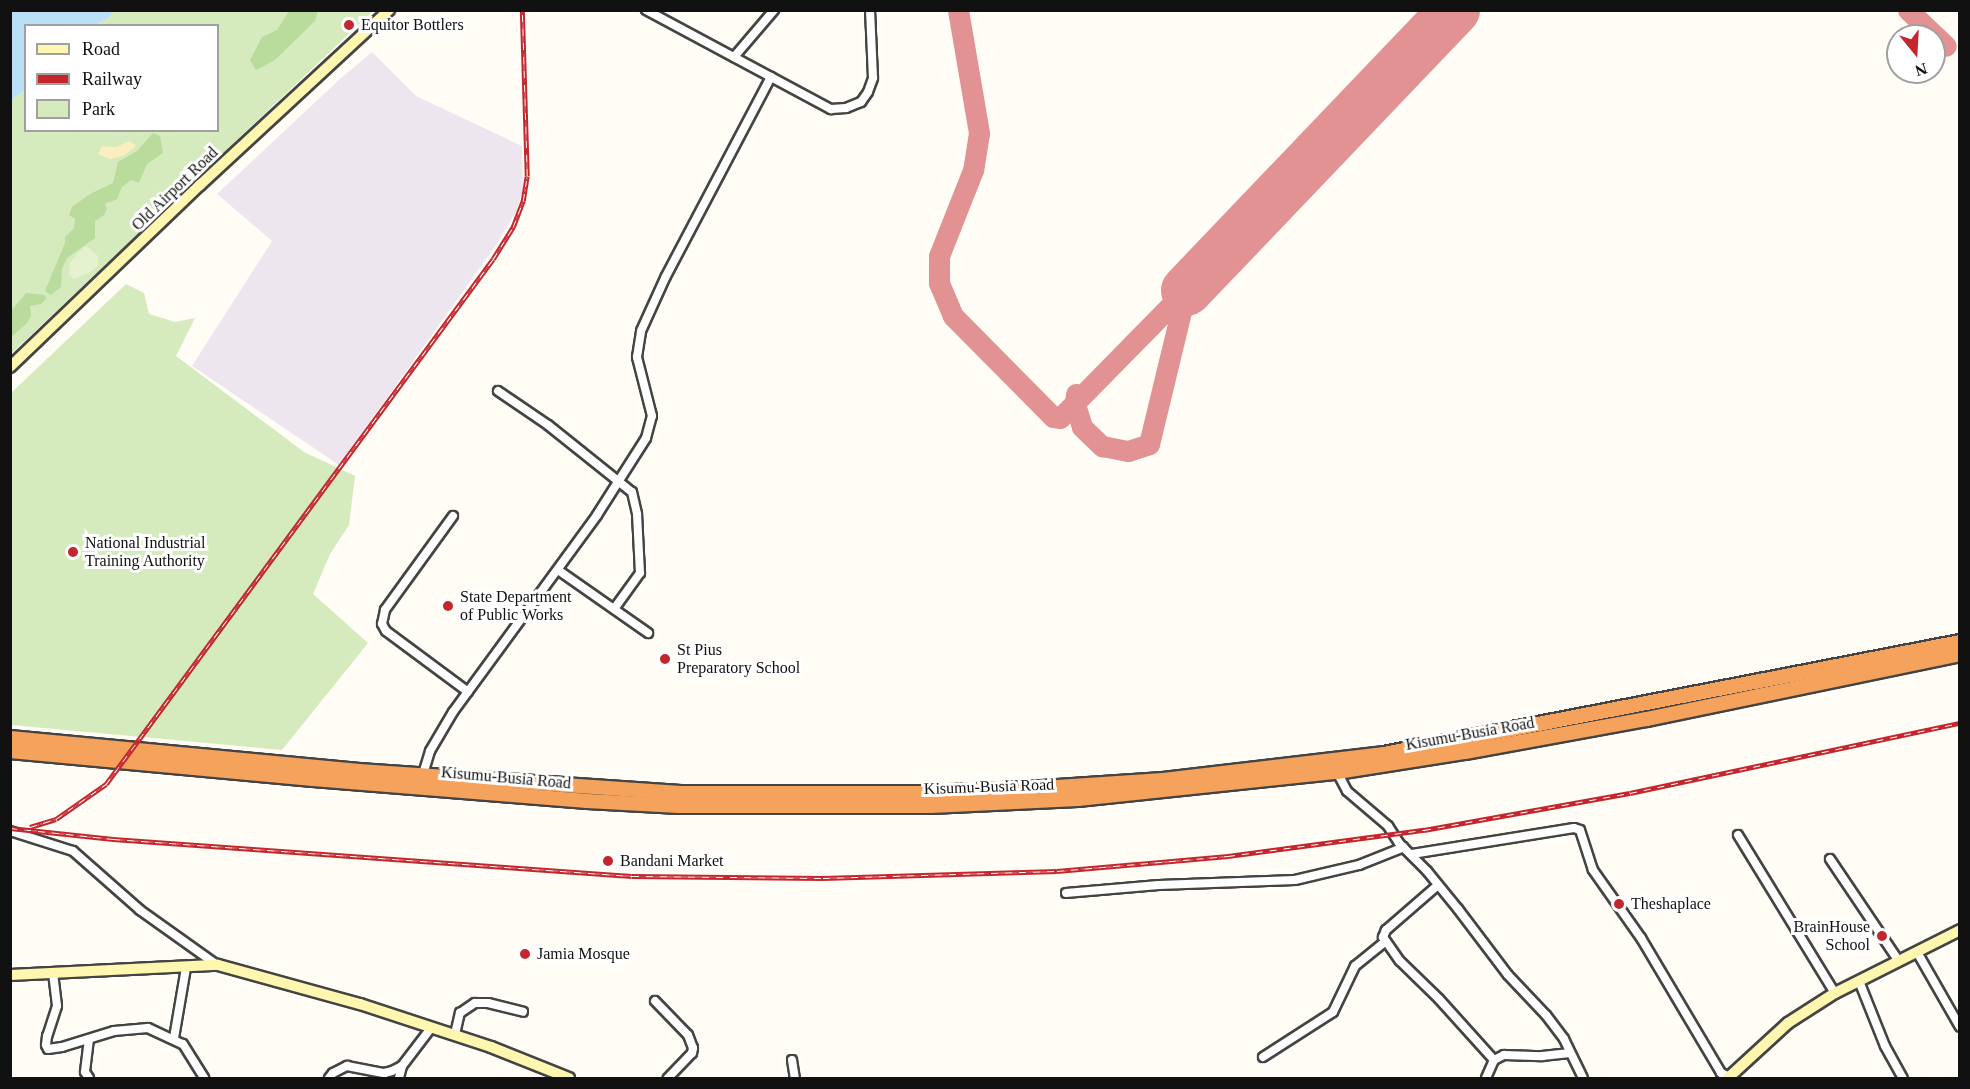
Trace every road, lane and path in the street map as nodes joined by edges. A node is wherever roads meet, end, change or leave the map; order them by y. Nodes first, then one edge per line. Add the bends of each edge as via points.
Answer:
1 (389, 10) edge
2 (646, 10) edge
3 (774, 10) edge
4 (870, 10) edge
5 (734, 57) junction
6 (771, 77) junction
7 (10, 368) edge
8 (498, 391) dead end
9 (619, 481) junction
10 (453, 516) dead end
11 (558, 570) junction
12 (614, 609) junction
13 (648, 633) dead end
14 (1959, 642) edge
15 (1959, 654) edge
16 (468, 692) junction
17 (10, 738) edge
18 (10, 751) edge
19 (1337, 772) junction
20 (423, 774) junction
21 (10, 831) edge
22 (1738, 836) dead end
23 (1404, 848) junction
24 (1412, 854) junction
25 (1830, 859) dead end
26 (1438, 885) junction
27 (1066, 893) dead end
28 (1959, 930) edge
29 (1386, 942) junction
30 (1917, 952) junction
31 (1898, 960) junction
32 (218, 965) junction
33 (186, 968) junction
34 (52, 973) junction
35 (10, 975) edge
36 (1859, 981) junction
37 (1835, 993) junction
38 (655, 1001) dead end
39 (523, 1012) dead end
40 (1959, 1027) edge
41 (431, 1028) junction
42 (455, 1034) junction
43 (174, 1038) junction
44 (89, 1039) junction
45 (1570, 1053) junction
46 (1263, 1057) dead end
47 (792, 1060) dead end
48 (1494, 1060) junction
49 (402, 1066) junction
50 (90, 1078) edge
51 (204, 1078) edge
52 (329, 1078) edge
53 (399, 1078) edge
54 (569, 1078) edge
55 (668, 1078) edge
56 (795, 1078) edge
57 (1486, 1078) edge
58 (1583, 1078) edge
59 (1729, 1078) edge
60 (1903, 1078) edge

1 - 7 main road, Old Airport Road
2 - 5 street
3 - 5 street
4 - 6 street via 873,78 861,102 831,109
5 - 6 street
6 - 9 street via 641,331 637,357 652,416 646,438
8 - 9 street
9 - 11 street
9 - 12 street via 632,492 641,564 638,578
10 - 16 street via 386,610 382,624 386,631
11 - 12 street
11 - 16 street
12 - 13 street
14 - 20 highway, Kisumu-Busia Road via 1384,754 1163,780 936,793 786,795 672,793
15 - 19 highway, Kisumu-Busia Road via 1647,719
16 - 20 street via 440,732
17 - 20 highway, Kisumu-Busia Road
18 - 19 highway, Kisumu-Busia Road via 325,780 679,806 920,806 1078,799
19 - 23 street via 1351,796 1388,826
21 - 32 street via 73,851 140,910
22 - 37 street
23 - 24 street
23 - 27 street via 1359,865 1295,880
24 - 26 street
24 - 59 street via 1580,830 1593,870 1641,938 1721,1073
25 - 31 street
26 - 29 street via 1386,930
26 - 45 street via 1508,975 1546,1015
28 - 30 main road
29 - 46 street via 1355,966 1333,1012
29 - 48 street
30 - 31 main road
30 - 40 street
31 - 36 main road
32 - 33 main road
32 - 41 main road via 317,991
33 - 34 main road
33 - 43 street
34 - 35 main road
34 - 44 street via 57,1006 47,1047 51,1050
36 - 37 main road
36 - 60 street via 1885,1046
37 - 59 main road via 1788,1023
38 - 55 street via 688,1035 693,1048
39 - 42 street via 475,1003 460,1013
41 - 42 main road
41 - 49 street
42 - 54 main road
43 - 44 street via 148,1028 135,1028
43 - 51 street via 183,1044
44 - 50 street via 85,1072
45 - 48 street via 1515,1054
45 - 58 street
47 - 56 street
48 - 57 street
49 - 52 street via 384,1073 347,1066
49 - 53 street

